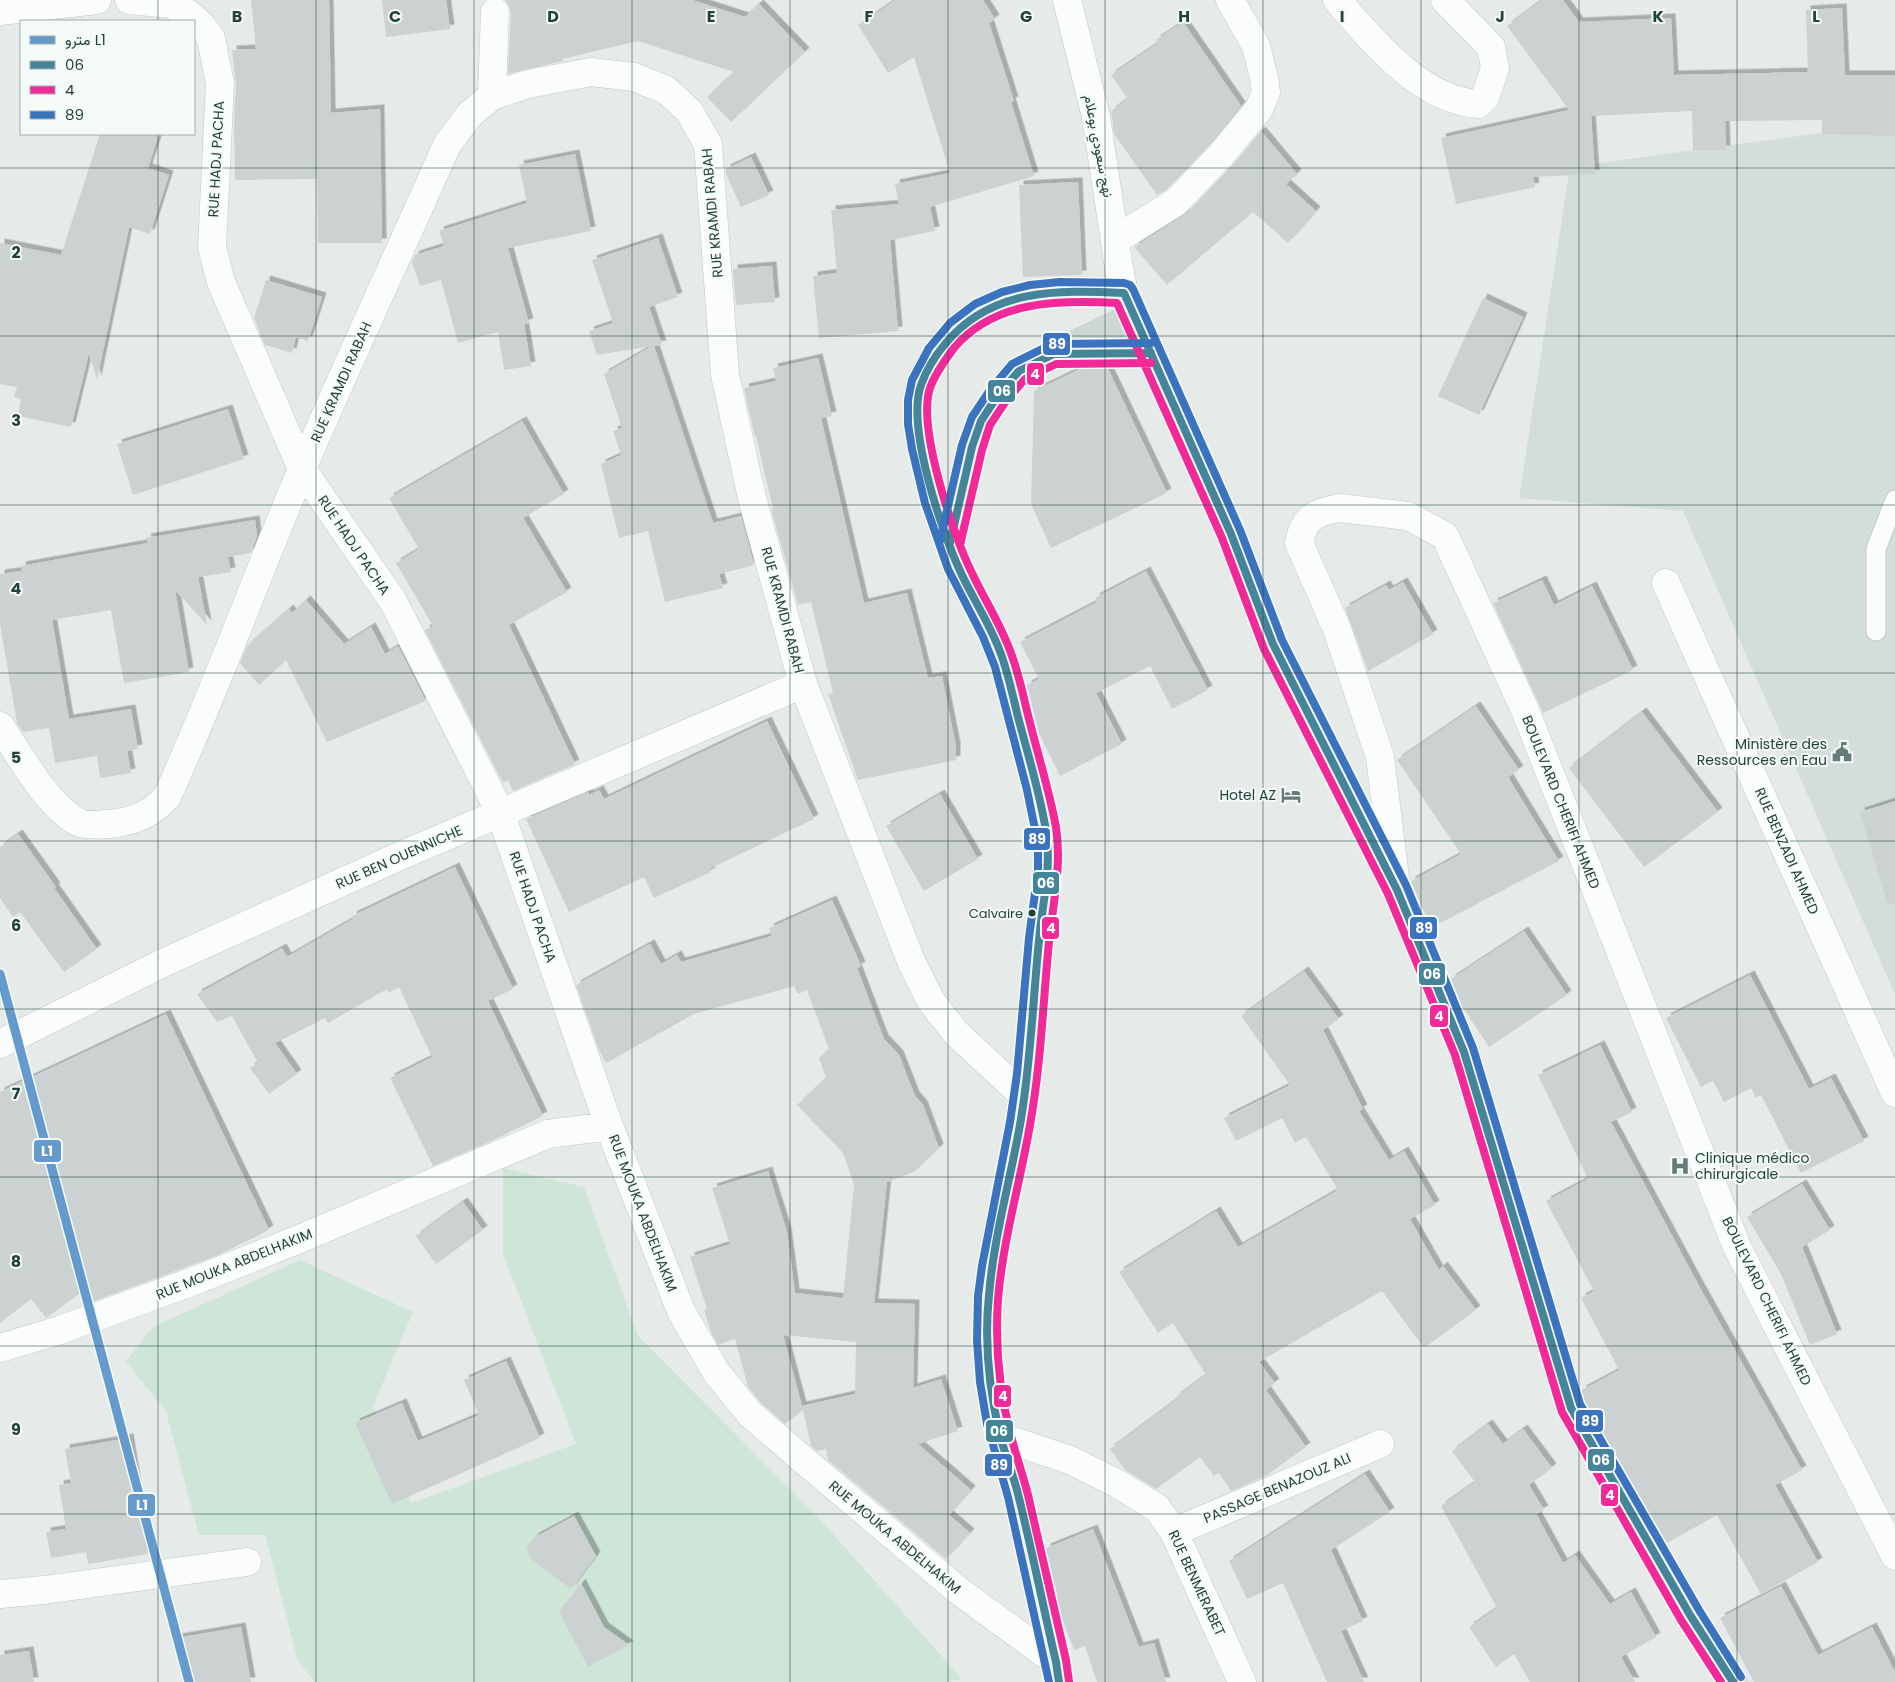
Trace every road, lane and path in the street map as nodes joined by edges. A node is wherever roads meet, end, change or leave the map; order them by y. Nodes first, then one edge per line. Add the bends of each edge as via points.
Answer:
1 (97, 0) edge
2 (130, 0) edge
3 (1067, 0) edge
4 (1230, 0) edge
5 (1337, 0) edge
6 (1445, 0) edge
7 (0, 11) edge
8 (495, 12) dead end
9 (492, 96) junction
10 (1115, 240) junction
11 (1129, 305) junction
12 (1151, 353) junction
13 (1054, 354) junction
14 (302, 469) junction
15 (1895, 500) edge
16 (950, 543) junction
17 (1666, 583) dead end
18 (1876, 631) dead end
19 (803, 684) junction
20 (0, 726) edge
21 (500, 812) junction
22 (1397, 890) junction
23 (0, 1044) edge
24 (1895, 1092) edge
25 (1024, 1096) junction
26 (609, 1126) junction
27 (0, 1348) edge
28 (1000, 1436) junction
29 (1380, 1444) dead end
30 (1174, 1532) junction
31 (1895, 1556) edge
32 (247, 1562) dead end
33 (0, 1594) edge
34 (1058, 1672) edge
35 (1242, 1682) edge
36 (1733, 1682) edge

1 - 7 street
2 - 14 street, RUE HADJ PACHA via 171,4 189,14 211,38 220,84 212,246 222,282
3 - 10 street, نهج سعودي بوعلام via 1096,117
4 - 10 street via 1256,46 1266,92 1259,109 1176,202
5 - 6 street via 1366,34 1412,78 1452,98 1478,104 1485,98 1495,68 1491,47
8 - 9 street
9 - 14 street, RUE KRAMDI RABAH via 469,116 447,145
9 - 19 street, RUE KRAMDI RABAH via 528,84 591,72 634,77 666,90 689,111 708,144 725,375 752,498
10 - 11 street, نهج سعودي بوعلام via 1118,268
11 - 12 main road
11 - 13 main road
11 - 16 main road via 1071,290 1043,292 1001,302 968,320 944,342 920,386 916,404 926,468
12 - 13 main road
12 - 22 main road via 1231,534 1273,644
13 - 16 main road via 1019,371 998,395 982,422 972,447
14 - 20 street, RUE KRAMDI RABAH via 202,719 168,796 159,806 135,820 82,824 65,814 49,798
14 - 21 street, RUE HADJ PACHA via 393,602
15 - 18 lane via 1876,549
16 - 25 main road via 957,566 1002,654 1047,836 1047,872
17 - 24 street, RUE BENZADI AHMED
19 - 21 street, RUE BEN OUENNICHE
19 - 25 street, RUE KRAMDI RABAH via 911,961 931,1001 956,1033
21 - 23 street, RUE BEN OUENNICHE via 165,962
21 - 26 street, RUE HADJ PACHA
22 - 31 street, BOULEVARD CHERIFI AHMED via 1380,757 1337,629 1299,543 1307,520 1340,508 1408,516 1445,536 1525,710 1737,1247
22 - 36 main road via 1464,1052 1571,1408 1690,1615
25 - 28 main road via 993,1267 988,1319 991,1383
26 - 27 street, RUE MOUKA ABDELHAKIM via 548,1134 199,1279 60,1330
26 - 34 street, RUE MOUKA ABDELHAKIM via 681,1311 716,1372 750,1414
28 - 30 street, RUE BENMERABET via 1070,1460 1118,1484 1157,1508
28 - 34 main road via 1017,1490
29 - 30 street, PASSAGE BENAZOUZ ALI
30 - 35 street, RUE BENMERABET
32 - 33 street

